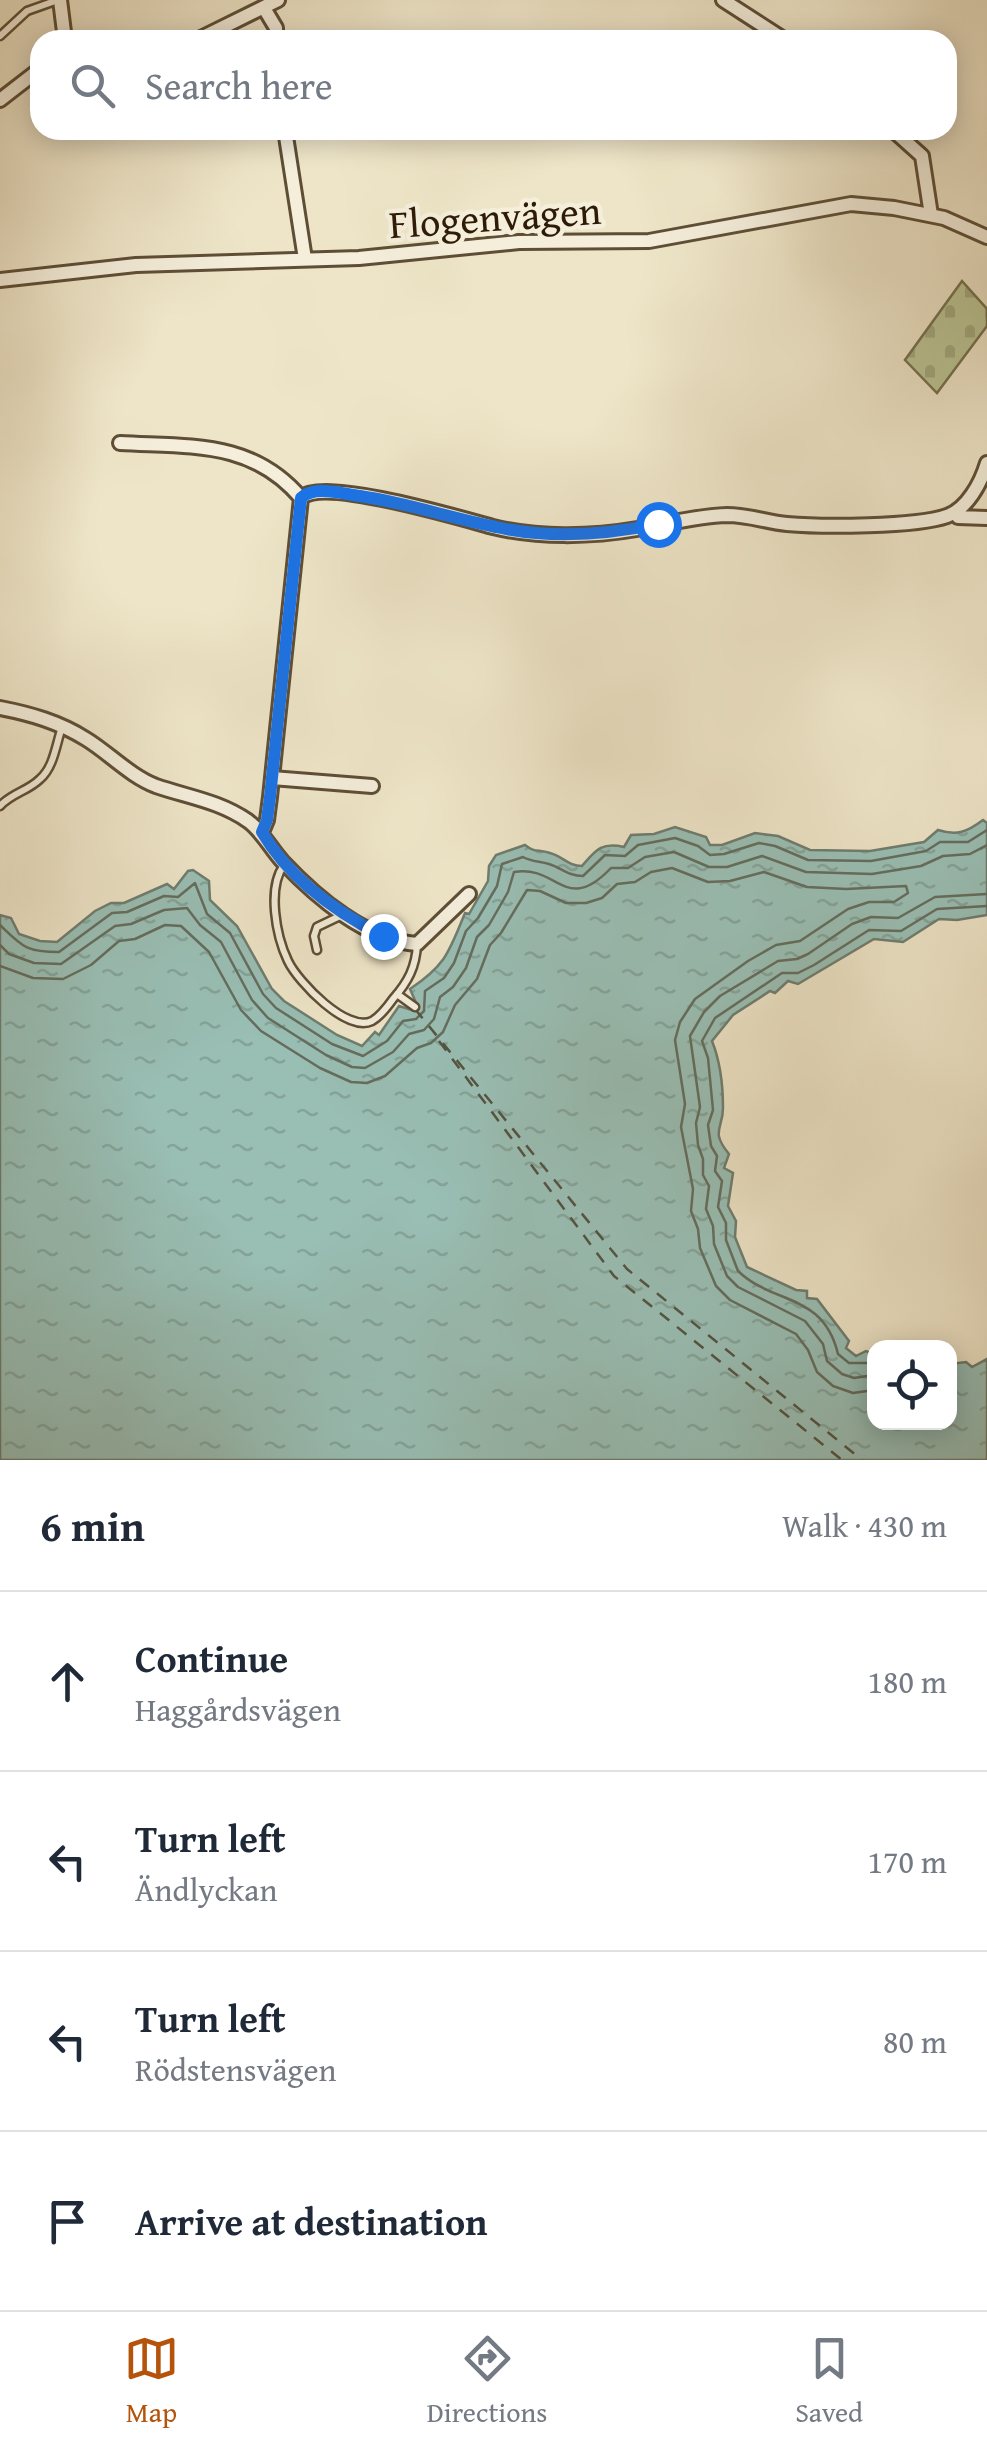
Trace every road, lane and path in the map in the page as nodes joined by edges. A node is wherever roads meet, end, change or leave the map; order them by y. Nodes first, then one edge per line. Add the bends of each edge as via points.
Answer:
1 (60, 0) edge
2 (278, 0) edge
3 (723, 0) edge
4 (264, 8) junction
5 (64, 30) edge
6 (218, 30) edge
7 (275, 30) edge
8 (770, 30) edge
9 (0, 36) edge
10 (30, 77) edge
11 (0, 100) edge
12 (287, 140) edge
13 (905, 140) edge
14 (931, 215) junction
15 (987, 237) edge
16 (305, 259) junction
17 (0, 280) edge
18 (120, 443) dead end
19 (987, 464) edge
20 (301, 498) junction
21 (958, 517) dead end
22 (987, 518) edge
23 (0, 708) edge
24 (62, 726) junction
25 (272, 778) junction
26 (372, 786) dead end
27 (0, 806) edge
28 (262, 832) junction
29 (284, 864) junction
30 (469, 894) dead end
31 (346, 914) junction
32 (417, 944) junction
33 (318, 950) dead end
34 (398, 994) junction
35 (414, 1008) dead end

1 - 5 street
1 - 9 lane via 27,11
2 - 4 street
3 - 8 street
4 - 6 street
4 - 7 street
10 - 11 street
12 - 16 street
13 - 14 street via 922,156
14 - 15 street, Flogenvägen
14 - 16 street, Flogenvägen via 851,204 649,241 508,243
16 - 17 street, Flogenvägen via 136,265
18 - 20 street via 242,455 264,464
19 - 20 street via 955,512 870,524 726,516 546,534 361,496 314,491
20 - 25 street
21 - 22 street
23 - 24 street
24 - 27 lane via 42,778
24 - 28 street via 154,785 218,804
25 - 26 street
25 - 28 street
28 - 29 street
29 - 31 street
29 - 34 lane via 277,874 278,927 297,975 342,1016 363,1022 374,1020
30 - 32 street
31 - 32 street via 393,940
31 - 33 lane via 317,926
32 - 34 lane via 413,971
34 - 35 lane

